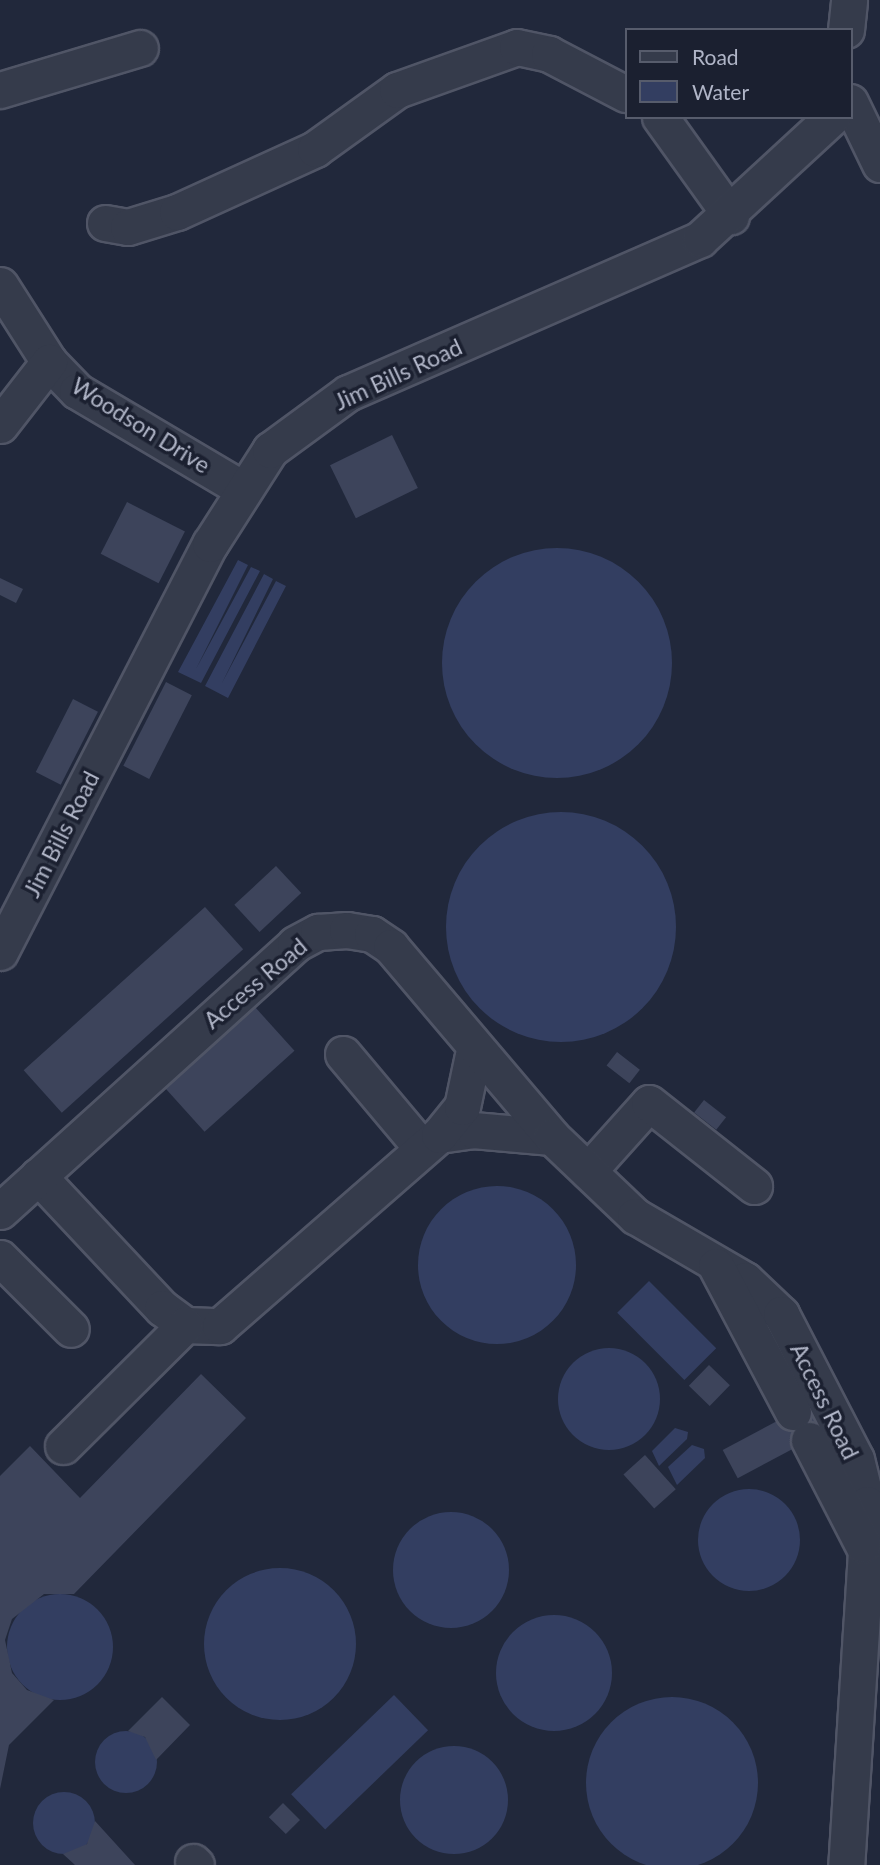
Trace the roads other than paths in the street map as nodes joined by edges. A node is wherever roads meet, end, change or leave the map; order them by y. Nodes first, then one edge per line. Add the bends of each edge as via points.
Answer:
1 (849, 0) edge
2 (846, 28) edge
3 (140, 48) dead end
4 (0, 90) edge
5 (624, 93) edge
6 (852, 106) edge
7 (661, 119) edge
8 (830, 119) edge
9 (880, 164) edge
10 (731, 216) junction
11 (105, 223) dead end
12 (0, 285) edge
13 (49, 362) junction
14 (0, 425) edge
15 (243, 489) junction
16 (0, 952) edge
17 (474, 1050) junction
18 (343, 1054) dead end
19 (552, 1137) junction
20 (430, 1141) junction
21 (588, 1171) junction
22 (38, 1176) junction
23 (754, 1186) dead end
24 (0, 1211) edge
25 (0, 1258) edge
26 (715, 1263) junction
27 (185, 1325) junction
28 (71, 1329) dead end
29 (62, 1446) dead end
30 (866, 1551) junction
31 (846, 1865) edge

1 - 2 street
3 - 4 street
5 - 11 street via 549,54 517,47 397,90 315,149 177,212 128,227
6 - 9 street
7 - 10 street
8 - 10 street, Jim Bills Road
10 - 15 street, Jim Bills Road via 700,239 348,393 270,450
12 - 13 street, Woodson Drive
13 - 14 street
13 - 15 street, Woodson Drive via 77,391
15 - 16 street, Jim Bills Road
17 - 19 street, Access Road
17 - 20 street via 462,1107
17 - 22 street, Access Road via 391,947 372,934 318,932 295,944
18 - 20 street
19 - 20 street via 473,1130
19 - 21 street, Access Road
20 - 27 street via 249,1305 220,1326
21 - 23 street via 649,1103
21 - 26 street, Access Road via 635,1216
22 - 24 street, Access Road
22 - 27 street
25 - 28 street
26 - 30 street
26 - 30 street, Access Road via 781,1314 856,1459 867,1504
27 - 29 street
30 - 31 street, Access Road

